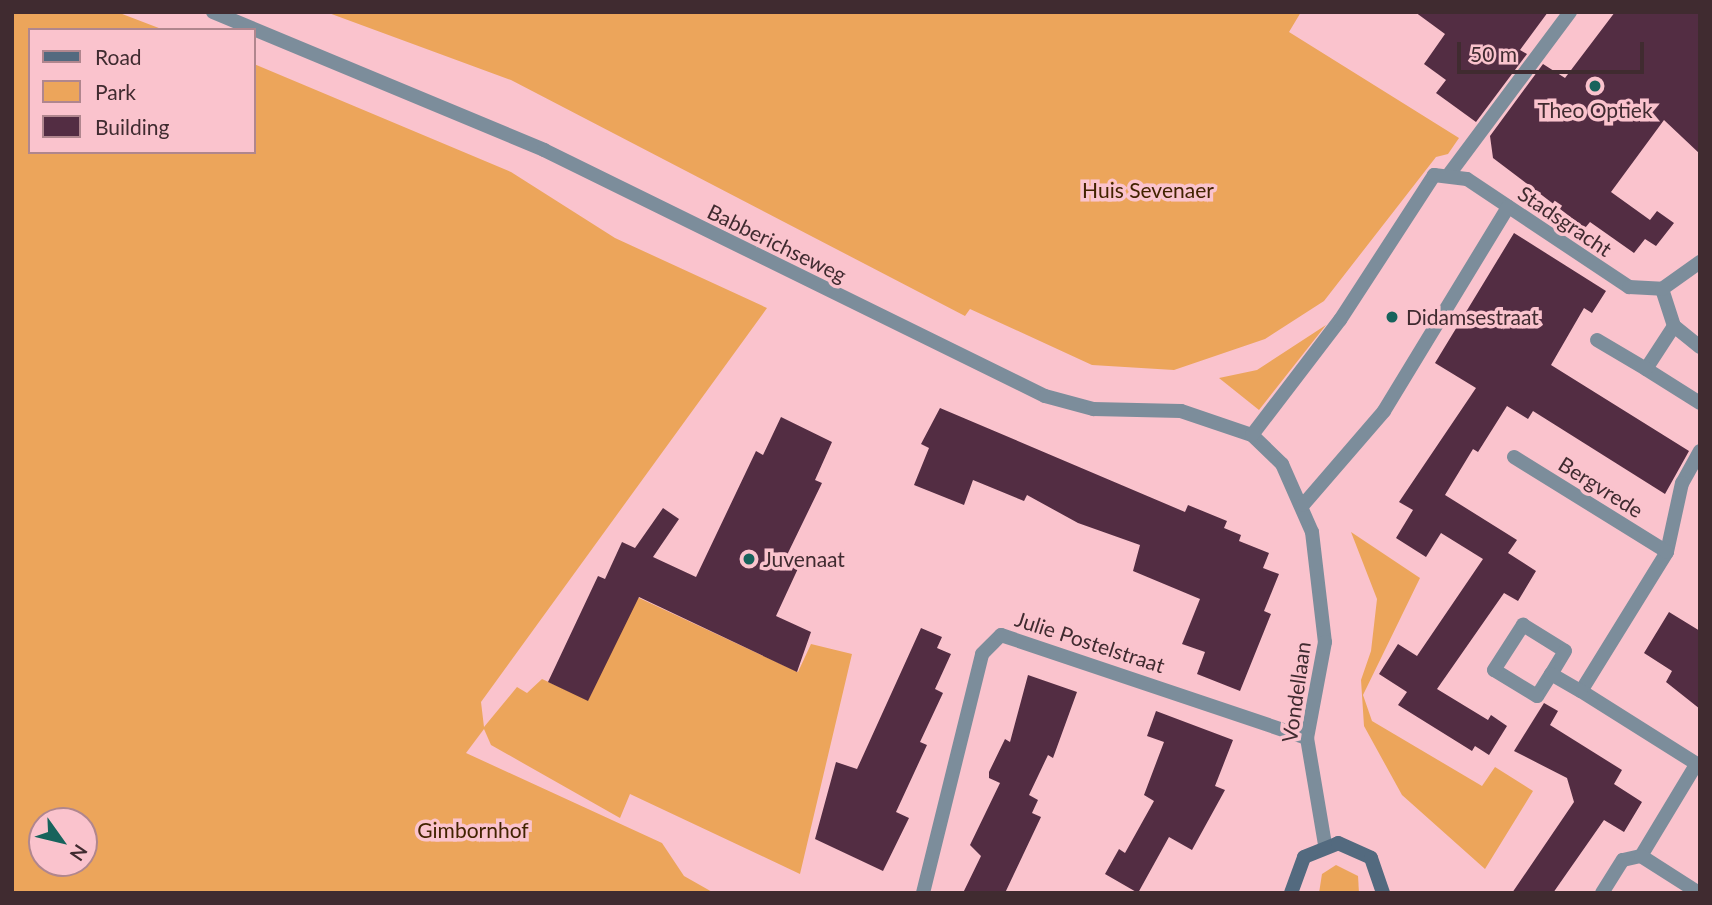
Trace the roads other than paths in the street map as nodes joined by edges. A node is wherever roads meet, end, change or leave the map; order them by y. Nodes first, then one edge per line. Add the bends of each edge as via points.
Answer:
1 (212, 12) edge
2 (1570, 12) edge
3 (250, 28) edge
4 (256, 30) edge
5 (1450, 173) junction
6 (1508, 207) junction
7 (1700, 262) edge
8 (1662, 289) junction
9 (1674, 326) junction
10 (1597, 340) dead end
11 (1700, 347) edge
12 (1646, 369) junction
13 (1700, 403) edge
14 (1252, 435) junction
15 (1700, 451) edge
16 (1514, 457) dead end
17 (1303, 505) junction
18 (1667, 552) junction
19 (1551, 674) junction
20 (1581, 691) junction
21 (1307, 738) junction
22 (1698, 766) edge
23 (1325, 844) junction
24 (1641, 856) junction
25 (923, 893) edge
26 (1291, 893) edge
27 (1383, 893) edge
28 (1602, 893) edge
29 (1699, 893) edge

1 - 3 street, Babberichseweg
2 - 5 street
4 - 14 street, Babberichseweg via 544,150 1045,396 1093,409 1181,411
5 - 6 street, Stadsgracht
5 - 14 street via 1434,175 1417,196 1340,320
6 - 8 street, Stadsgracht via 1629,287
6 - 17 street via 1384,411
7 - 8 street
8 - 9 street
9 - 11 street
9 - 12 street
10 - 12 street
12 - 13 street
14 - 17 street, Babberichseweg via 1276,457
15 - 18 street, Bergvrede via 1682,483
16 - 18 street, Bergvrede
17 - 21 street, Vondellaan via 1312,532 1325,623 1324,664
18 - 20 street, Bergvrede
19 - 19 street via 1537,696 1494,670 1523,625 1566,651
19 - 20 street
20 - 22 street
21 - 23 street, Vondellaan
21 - 25 street, Julie Postelstraat via 1000,635 982,654
22 - 24 street
23 - 26 street via 1296,867
23 - 27 street via 1350,845 1371,858
24 - 28 street via 1623,860
24 - 29 street

